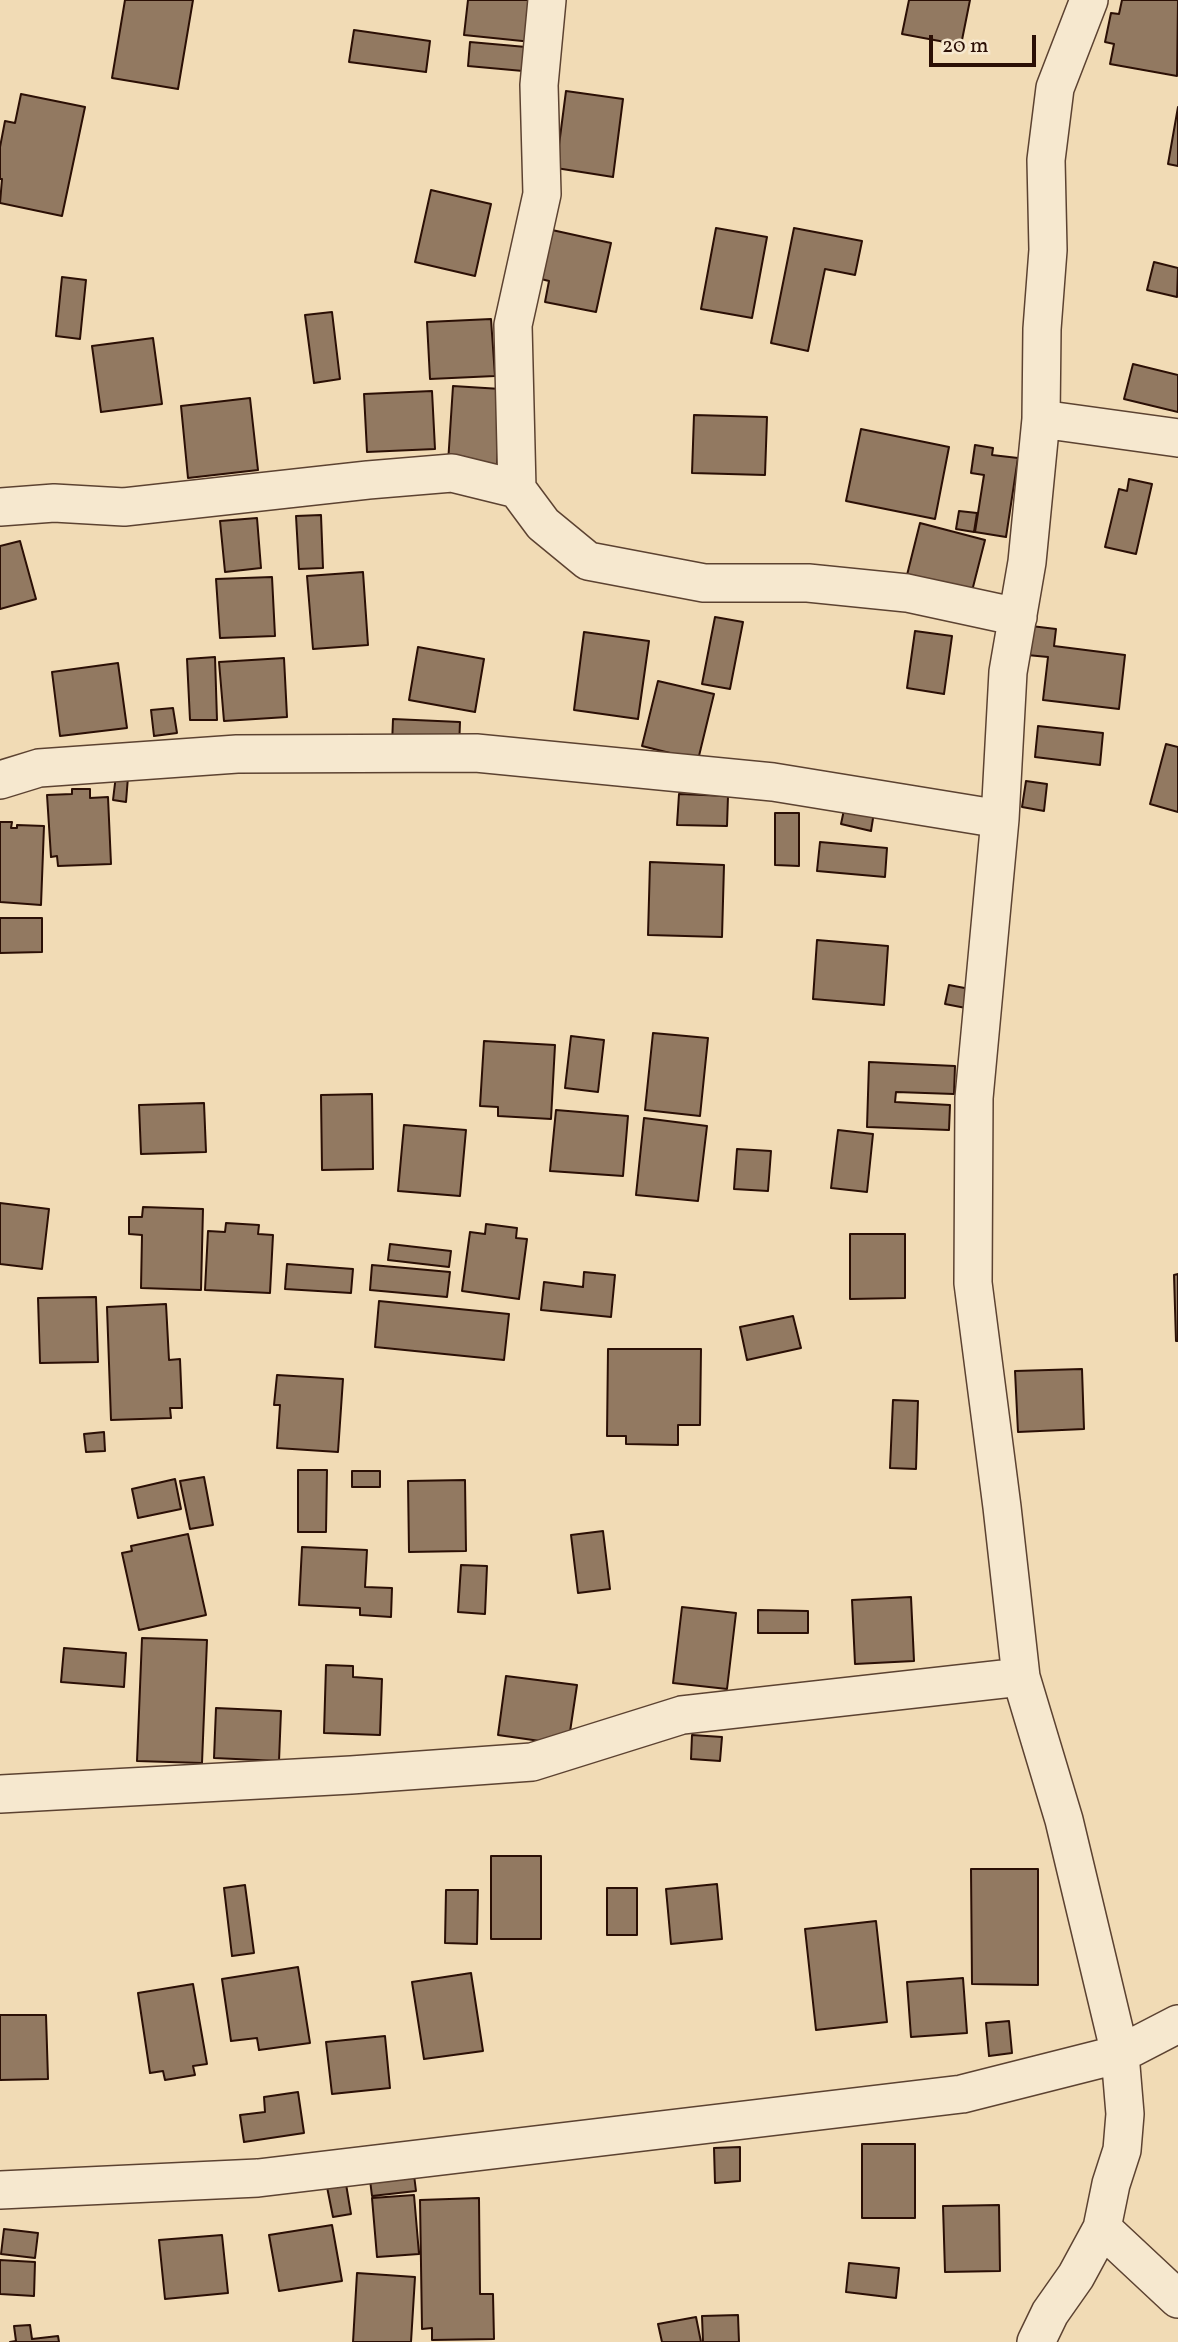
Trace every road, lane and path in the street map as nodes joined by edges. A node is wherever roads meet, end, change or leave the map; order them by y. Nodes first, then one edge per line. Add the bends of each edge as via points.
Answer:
1 (547, 0) edge
2 (1090, 0) edge
3 (1041, 419) junction
4 (1178, 438) edge
5 (517, 489) junction
6 (0, 508) edge
7 (1018, 617) junction
8 (0, 780) edge
9 (1000, 819) junction
10 (1021, 1677) junction
11 (0, 1794) edge
12 (1178, 2024) edge
13 (1120, 2054) junction
14 (0, 2190) edge
15 (1102, 2228) junction
16 (1178, 2299) edge
17 (1036, 2342) edge

1 - 5 street via 539,85 542,194 513,325
2 - 3 street via 1055,88 1046,160 1048,250
3 - 4 street
3 - 7 street
5 - 6 street via 452,473 124,507 54,503
5 - 7 street via 543,523 588,561 704,583 808,583 907,593
7 - 9 street via 1008,672
8 - 9 street via 39,768 237,754 476,753 773,782
9 - 10 street via 974,1098 973,1283
10 - 11 street via 682,1715 532,1762
10 - 13 street via 1063,1820
12 - 13 street
13 - 14 street via 962,2094 716,2125 258,2178
13 - 15 street via 1125,2113 1122,2150
15 - 16 street
15 - 17 street

